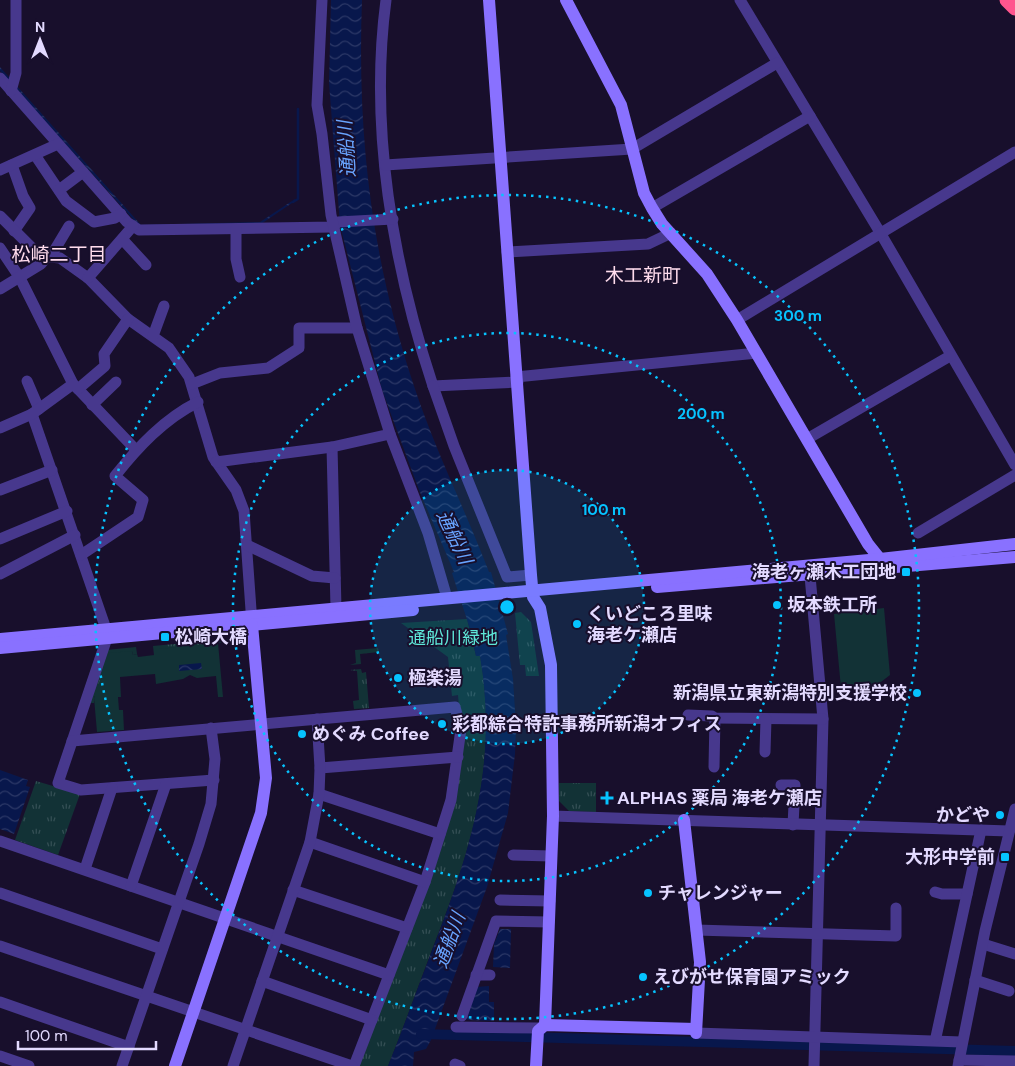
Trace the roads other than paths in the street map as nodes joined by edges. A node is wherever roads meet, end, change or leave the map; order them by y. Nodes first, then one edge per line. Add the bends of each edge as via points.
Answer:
1 (16, 0) edge
2 (322, 0) edge
3 (386, 0) edge
4 (489, 0) edge
5 (566, 0) edge
6 (740, 0) edge
7 (1007, 0) edge
8 (1015, 8) edge
9 (778, 64) junction
10 (0, 78) edge
11 (12, 91) junction
12 (810, 116) junction
13 (58, 144) junction
14 (632, 149) junction
15 (1015, 152) edge
16 (35, 155) junction
17 (501, 157) junction
18 (12, 165) junction
19 (385, 165) junction
20 (0, 170) edge
21 (83, 172) junction
22 (60, 190) junction
23 (652, 208) junction
24 (121, 214) junction
25 (0, 216) edge
26 (387, 220) junction
27 (335, 225) junction
28 (69, 226) dead end
29 (133, 226) junction
30 (236, 229) junction
31 (14, 230) junction
32 (671, 233) junction
33 (881, 234) junction
34 (123, 240) junction
35 (0, 248) edge
36 (507, 252) junction
37 (49, 256) junction
38 (146, 265) dead end
39 (240, 277) dead end
40 (20, 278) junction
41 (88, 278) junction
42 (0, 288) edge
43 (164, 306) dead end
44 (128, 318) junction
45 (737, 320) junction
46 (357, 328) junction
47 (153, 336) junction
48 (757, 353) junction
49 (950, 356) junction
50 (517, 379) junction
51 (27, 381) dead end
52 (116, 382) dead end
53 (192, 384) junction
54 (434, 386) junction
55 (75, 387) junction
56 (198, 402) junction
57 (92, 405) junction
58 (35, 412) junction
59 (0, 428) edge
60 (390, 434) junction
61 (807, 440) junction
62 (332, 447) junction
63 (136, 450) junction
64 (216, 462) junction
65 (1015, 465) edge
66 (52, 470) junction
67 (1015, 475) edge
68 (0, 490) edge
69 (67, 511) junction
70 (918, 533) dead end
71 (75, 535) junction
72 (0, 539) edge
73 (1015, 544) edge
74 (246, 545) junction
75 (81, 555) junction
76 (1015, 556) edge
77 (880, 558) junction
78 (0, 574) edge
79 (531, 575) junction
80 (810, 576) junction
81 (335, 578) junction
82 (526, 594) junction
83 (450, 600) junction
84 (336, 608) junction
85 (251, 621) junction
86 (106, 634) junction
87 (0, 639) edge
88 (0, 648) edge
89 (688, 715) dead end
90 (715, 718) junction
91 (317, 719) junction
92 (766, 719) junction
93 (823, 719) junction
94 (262, 724) junction
95 (211, 728) junction
96 (72, 741) junction
97 (765, 752) dead end
98 (458, 757) junction
99 (714, 767) dead end
100 (320, 768) junction
101 (214, 780) junction
102 (166, 784) junction
103 (781, 785) dead end
104 (112, 788) junction
105 (319, 794) junction
106 (1015, 809) edge
107 (553, 816) junction
108 (684, 820) junction
109 (794, 825) junction
110 (820, 826) junction
111 (981, 830) junction
112 (1009, 831) junction
113 (440, 834) junction
114 (0, 841) edge
115 (310, 842) junction
116 (514, 856) dead end
117 (551, 856) junction
118 (85, 870) junction
119 (425, 882) junction
120 (132, 886) junction
121 (294, 890) junction
122 (935, 892) dead end
123 (0, 893) edge
124 (967, 894) junction
125 (500, 900) dead end
126 (550, 901) junction
127 (178, 902) junction
128 (896, 908) dead end
129 (226, 918) junction
130 (549, 922) junction
131 (407, 928) junction
132 (696, 930) junction
133 (818, 933) junction
134 (277, 936) junction
135 (983, 944) junction
136 (0, 946) edge
137 (162, 948) junction
138 (1015, 954) edge
139 (389, 974) junction
140 (476, 975) junction
141 (490, 975) dead end
142 (975, 980) junction
143 (262, 981) junction
144 (1009, 991) dead end
145 (146, 997) junction
146 (0, 1002) edge
147 (193, 1013) junction
148 (462, 1016) dead end
149 (372, 1020) junction
150 (456, 1027) dead end
151 (541, 1028) junction
152 (246, 1030) junction
153 (696, 1031) junction
154 (936, 1036) dead end
155 (815, 1038) junction
156 (129, 1047) junction
157 (960, 1054) edge
158 (0, 1056) edge
159 (1015, 1061) edge
160 (30, 1066) edge
161 (122, 1066) edge
162 (175, 1066) edge
163 (233, 1066) edge
164 (353, 1066) edge
165 (536, 1066) edge
166 (814, 1066) edge

1 - 11 street
2 - 27 street via 317,105
3 - 19 street via 381,67
4 - 17 street
5 - 14 street via 621,105
6 - 9 street
7 - 8 highway
9 - 12 street
9 - 14 street
10 - 11 street
11 - 13 street
12 - 23 street
12 - 33 street
13 - 16 street
13 - 21 street
14 - 17 street
14 - 23 street via 644,193
15 - 33 street
16 - 18 street
16 - 22 street
17 - 19 street
17 - 36 street
18 - 20 street
18 - 31 street via 30,208
19 - 26 street
21 - 22 street
21 - 24 street
22 - 24 street via 66,201 94,222
23 - 32 street
24 - 29 street
25 - 31 street
26 - 27 street
26 - 54 street
27 - 30 street
27 - 46 street
28 - 37 street
29 - 30 street via 139,230
29 - 34 street
30 - 39 street
31 - 37 street via 40,256
32 - 36 street via 648,244
32 - 45 street via 707,274
33 - 45 street
33 - 49 street
34 - 38 street
34 - 41 street
35 - 40 street
36 - 50 street
37 - 40 street
37 - 41 street via 73,265
40 - 42 street
40 - 55 street
41 - 44 street
43 - 47 street
44 - 47 street
44 - 55 street via 104,354 105,366
45 - 48 street
46 - 53 street via 299,328 299,348 268,368 220,373
46 - 60 street
47 - 53 street via 170,348
48 - 50 street
48 - 61 street
49 - 61 street
49 - 65 street
50 - 54 street
50 - 79 street
51 - 58 street
52 - 57 street
53 - 56 street
54 - 79 street via 454,446 507,577
55 - 57 street
55 - 58 street
56 - 63 street via 168,421
56 - 64 street
57 - 63 street
58 - 59 street
58 - 66 street
60 - 62 street
60 - 83 street
61 - 77 street via 868,544
62 - 64 street
62 - 81 street
63 - 75 street via 115,476 143,500 138,517
64 - 74 street via 240,499
66 - 68 street
66 - 69 street
67 - 70 street
69 - 71 street
69 - 72 street
71 - 75 street
71 - 78 street
73 - 77 street
74 - 81 street via 312,576
74 - 85 street
75 - 86 street
76 - 80 street
77 - 82 street
79 - 82 street
80 - 82 street
80 - 93 street
81 - 84 street
82 - 83 street
82 - 107 street via 540,608 551,665
83 - 84 street
83 - 85 street
84 - 85 street
85 - 86 street
85 - 94 street
86 - 87 street
86 - 88 street
86 - 96 street
89 - 90 street
90 - 92 street
90 - 99 street
91 - 94 street
91 - 98 street via 455,707 461,729
91 - 100 street
92 - 93 street
92 - 97 street
93 - 110 street
94 - 95 street
94 - 129 street via 266,778 261,813
95 - 96 street
95 - 101 street
96 - 104 street via 58,783 81,790
98 - 100 street
98 - 113 street via 451,800
100 - 105 street
101 - 102 street
101 - 127 street via 211,804
102 - 104 street
102 - 120 street
103 - 109 street via 795,785
104 - 118 street
105 - 113 street
105 - 115 street
106 - 112 street
107 - 108 street
107 - 117 street
108 - 109 street
108 - 132 street
109 - 110 street
110 - 111 street
110 - 133 street
111 - 112 street
111 - 124 street
112 - 135 street
113 - 119 street
114 - 118 street
115 - 119 street
115 - 121 street
116 - 117 street
117 - 126 street
118 - 120 street
119 - 131 street
120 - 127 street
121 - 131 street
121 - 134 street
122 - 124 street
123 - 137 street
124 - 154 street
125 - 126 street
126 - 130 street
127 - 129 street
127 - 137 street
128 - 133 street via 896,936
129 - 134 street
129 - 147 street
130 - 140 street via 496,921
130 - 151 street
131 - 139 street
132 - 133 street
132 - 153 street via 700,962
133 - 155 street
134 - 139 street
134 - 143 street
135 - 138 street
135 - 142 street
136 - 145 street
137 - 145 street
139 - 149 street
140 - 141 street
140 - 148 street
142 - 144 street
142 - 157 street
143 - 149 street
143 - 152 street
145 - 147 street
145 - 156 street
146 - 156 street
147 - 152 street
147 - 162 street
149 - 164 street
150 - 151 street
151 - 153 street
151 - 165 street
152 - 163 street
152 - 164 street
153 - 155 street
155 - 157 street
155 - 166 street
156 - 161 street
157 - 159 street
158 - 160 street

